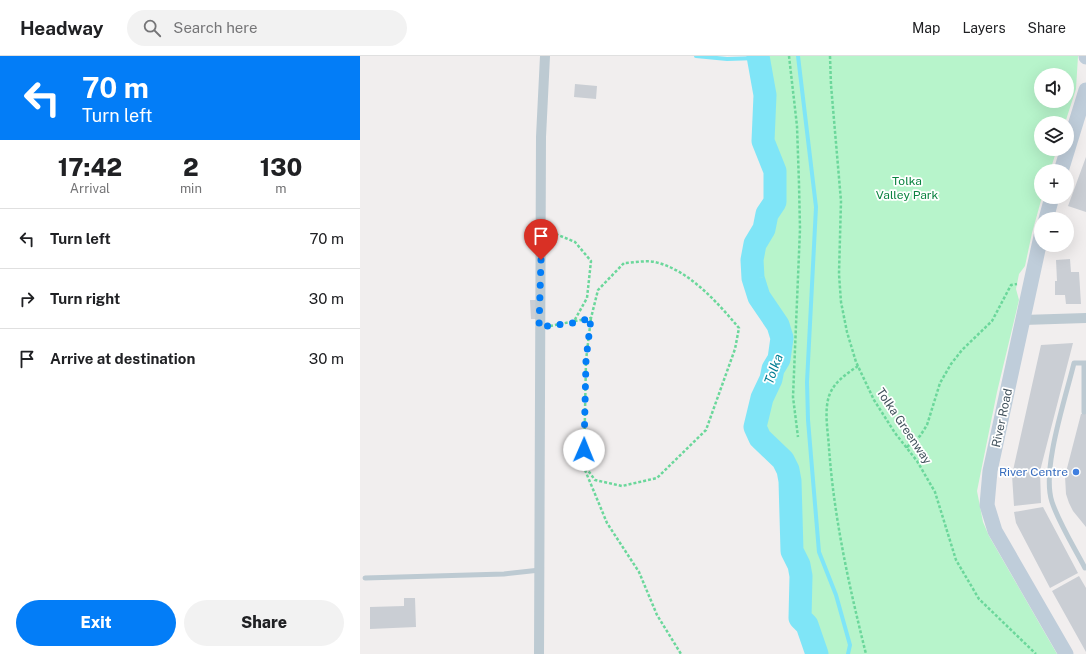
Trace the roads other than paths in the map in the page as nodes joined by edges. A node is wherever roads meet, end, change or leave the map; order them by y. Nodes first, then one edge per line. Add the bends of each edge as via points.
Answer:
1 (545, 56) edge
2 (1086, 90) edge
3 (1063, 164) edge
4 (1038, 252) edge
5 (1086, 318) edge
6 (1023, 320) junction
7 (1085, 363) edge
8 (1084, 412) dead end
9 (1084, 568) dead end
10 (540, 570) junction
11 (365, 578) dead end
12 (539, 654) edge
13 (1066, 654) edge

1 - 10 street via 541,137 539,327
2 - 3 main road
4 - 6 main road, River Road
5 - 6 street
6 - 13 main road, River Road via 990,471 987,505 996,531
7 - 8 lane
7 - 9 lane via 1074,363 1048,480 1052,503
10 - 11 lane via 504,574
10 - 12 street

